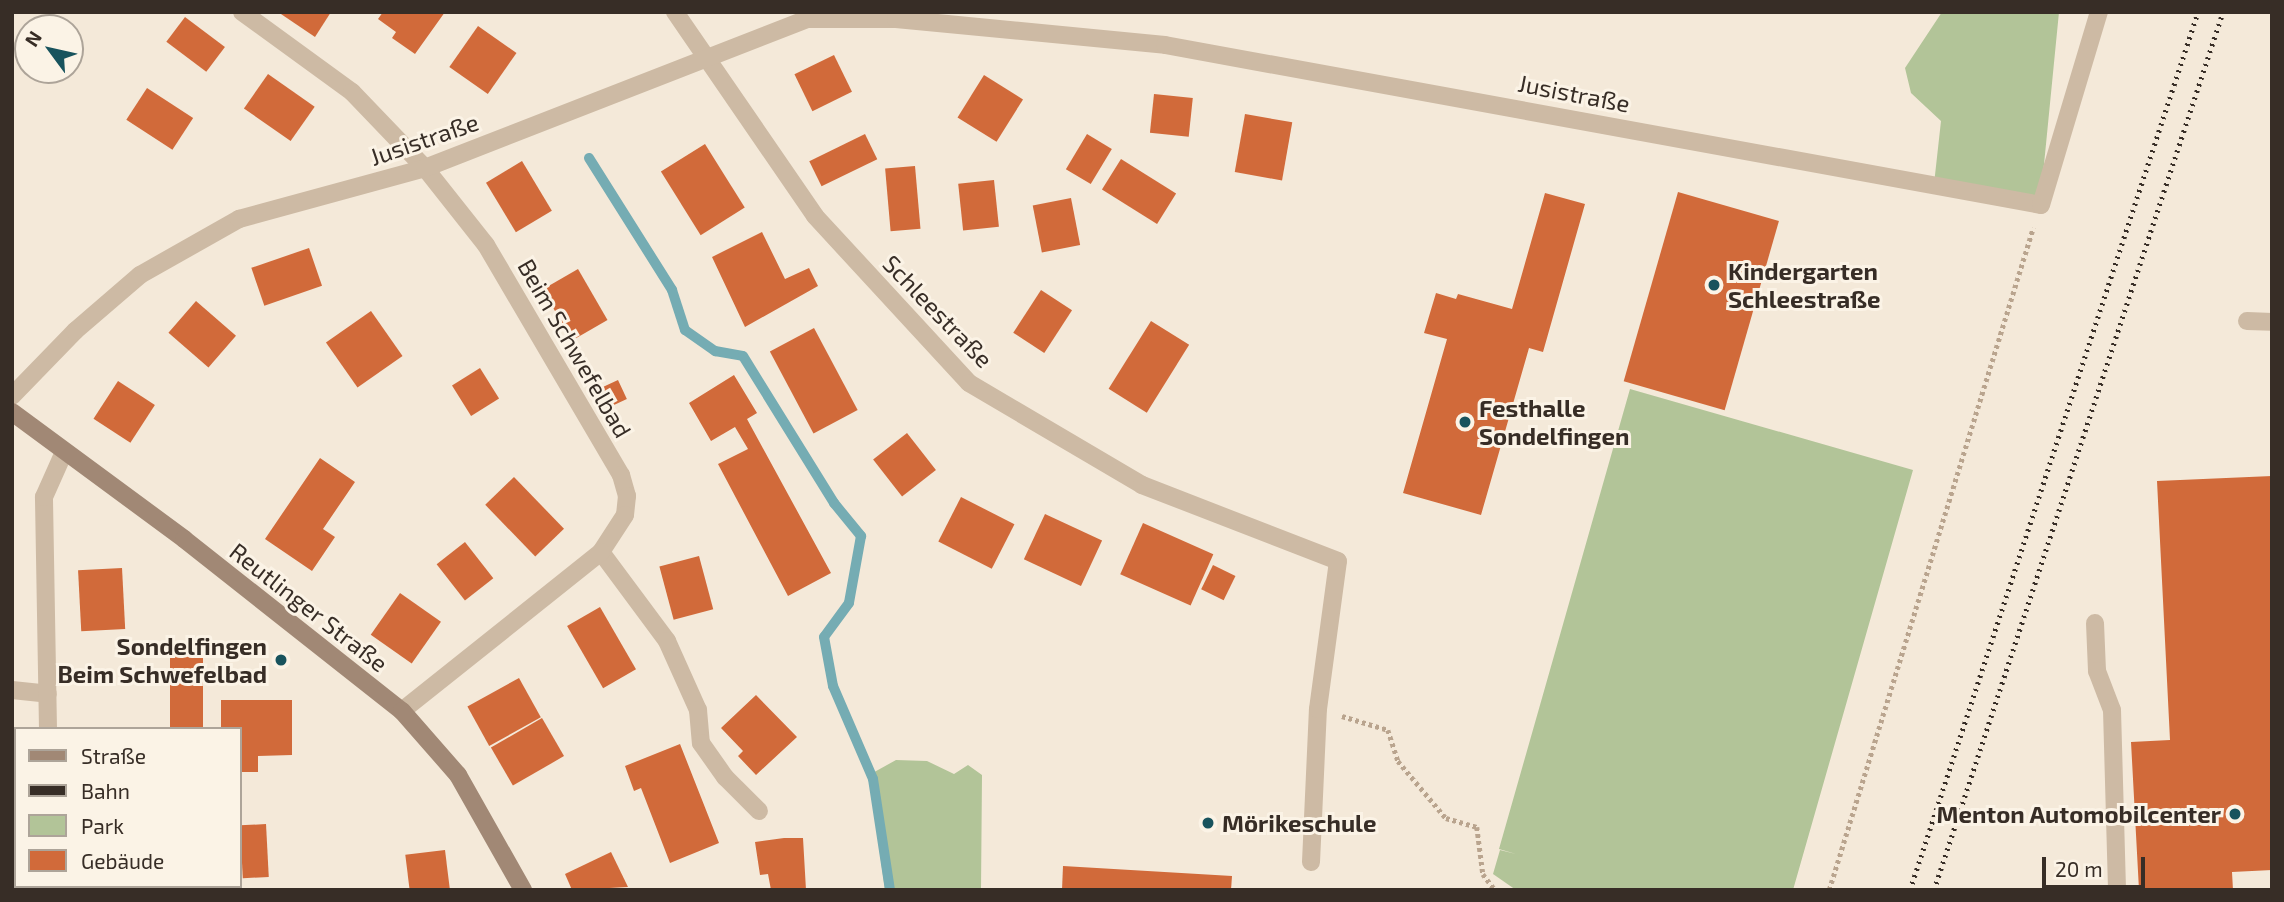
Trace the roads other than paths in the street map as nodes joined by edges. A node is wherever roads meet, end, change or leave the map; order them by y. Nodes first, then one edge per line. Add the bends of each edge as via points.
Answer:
1 (242, 12) edge
2 (675, 12) edge
3 (2099, 12) edge
4 (897, 16) edge
5 (706, 57) junction
6 (425, 168) junction
7 (2247, 321) dead end
8 (2272, 322) edge
9 (12, 396) edge
10 (12, 412) edge
11 (64, 452) junction
12 (601, 552) junction
13 (2095, 623) dead end
14 (12, 690) edge
15 (48, 694) junction
16 (402, 711) junction
17 (48, 727) edge
18 (759, 811) dead end
19 (1311, 862) dead end
20 (523, 890) edge
21 (2117, 890) edge

1 - 6 street, Beim Schwefelbad via 352,92
2 - 5 street, Schleestraße
3 - 4 street, Jusistraße via 2041,205 1165,46
4 - 5 street, Jusistraße via 807,19
5 - 6 street, Jusistraße
5 - 19 street, Schleestraße via 815,216 969,383 1142,485 1338,561 1318,709
6 - 9 street, Jusistraße via 239,219 140,275 75,331
6 - 12 street, Beim Schwefelbad via 486,245 621,475 627,496 625,515
7 - 8 street
10 - 11 main road, Reutlinger Straße
11 - 15 street via 44,497
11 - 16 main road, Reutlinger Straße via 184,539
12 - 16 street, Beim Schwefelbad
12 - 18 street via 667,641 698,710 701,743 725,777
13 - 21 street via 2097,671 2112,710
14 - 15 street
15 - 17 street
16 - 20 main road, Reutlinger Straße via 458,775

